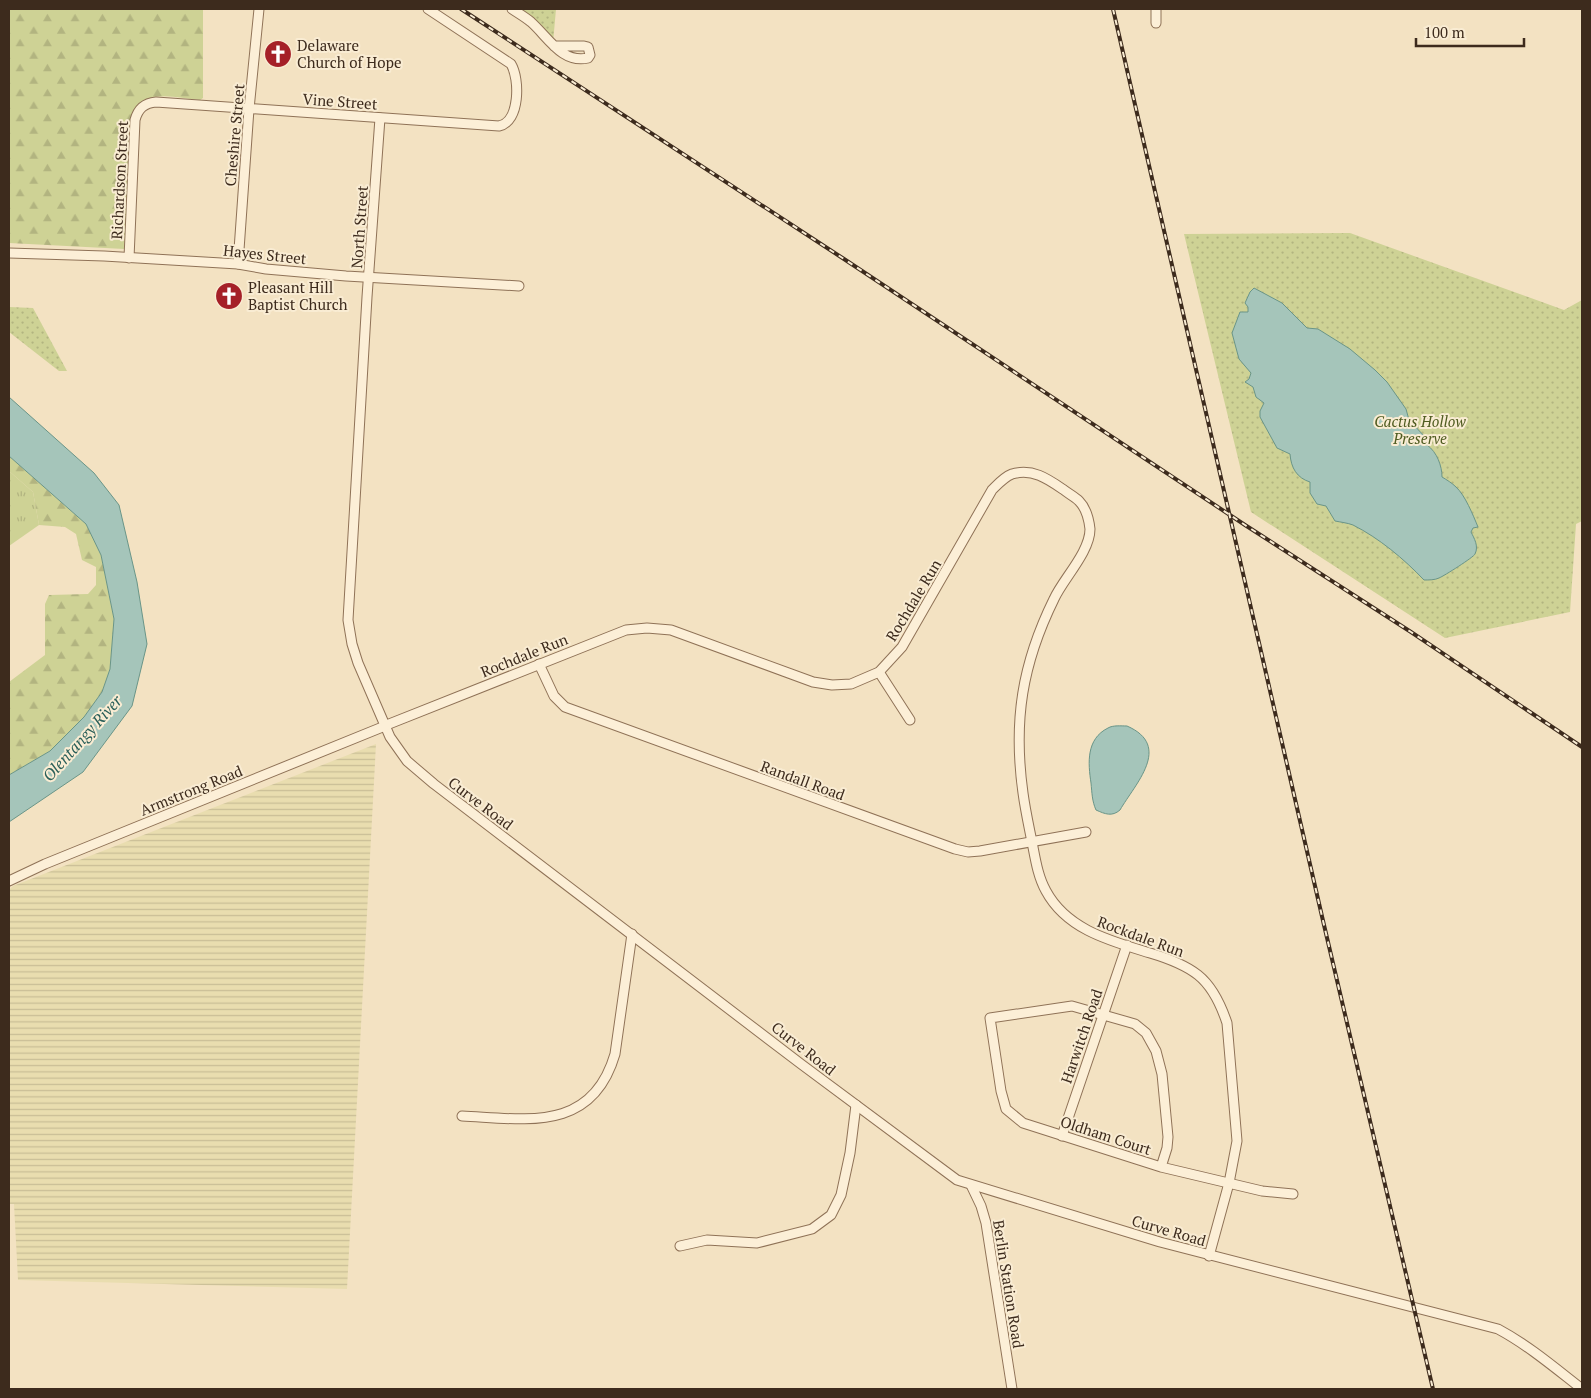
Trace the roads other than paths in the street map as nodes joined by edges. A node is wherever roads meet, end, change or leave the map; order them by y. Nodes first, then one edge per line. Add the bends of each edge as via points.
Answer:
1 (259, 9) edge
2 (428, 9) edge
3 (512, 9) edge
4 (1156, 9) edge
5 (1156, 23) dead end
6 (554, 46) dead end
7 (143, 106) joint
8 (249, 109) junction
9 (380, 118) junction
10 (9, 253) edge
11 (128, 258) junction
12 (238, 264) junction
13 (369, 278) junction
14 (519, 286) dead end
15 (361, 397) joint
16 (539, 664) junction
17 (879, 672) junction
18 (910, 720) dead end
19 (384, 726) junction
20 (1023, 793) joint
21 (1086, 832) dead end
22 (1032, 842) junction
23 (9, 881) edge
24 (632, 934) junction
25 (1127, 946) junction
26 (1104, 1014) junction
27 (856, 1105) junction
28 (462, 1116) dead end
29 (1062, 1136) junction
30 (1162, 1167) junction
31 (1229, 1183) junction
32 (971, 1185) junction
33 (1293, 1194) dead end
34 (680, 1246) dead end
35 (1209, 1256) junction
36 (1012, 1389) edge
37 (1582, 1389) edge

1 - 8 street, Cheshire Street
2 - 9 street, Vine Street via 511,64 516,81 514,113 508,123 499,126
3 - 6 street
4 - 5 street
7 - 8 street, Vine Street via 156,102
7 - 11 street, Richardson Street via 135,120
8 - 9 street, Vine Street
8 - 12 street, Cheshire Street
9 - 13 street, North Street
10 - 11 street, Hayes Street
11 - 12 street, Hayes Street
12 - 13 street, Hayes Street
13 - 14 street, Hayes Street
13 - 15 street, North Street
15 - 19 street, Curve Road via 348,620 354,650
16 - 17 street, Rochdale Run via 626,630 647,628 671,630 813,682 851,684
16 - 19 street, Rochdale Run
16 - 22 street, Randall Road via 554,696 565,707 916,836 968,852
17 - 18 street
17 - 20 street, Rochdale Run via 902,647 1000,481 1013,474 1043,476 1080,502 1090,530 1086,545 1054,597 1034,644 1023,686 1018,744
19 - 23 street, Armstrong Road
19 - 24 street, Curve Road via 395,746 417,770
20 - 22 street, Rockdale Run
21 - 22 street, Randall Road
22 - 25 street, Rockdale Run via 1037,871 1047,893 1065,915 1087,931
24 - 27 street, Curve Road
24 - 28 street via 615,1054 612,1067 598,1089 579,1106 556,1117
25 - 26 street, Harwitch Road
25 - 31 street, Rockdale Run via 1169,959 1192,971 1210,988 1222,1009 1237,1141
26 - 29 street, Harwitch Road
26 - 29 street, Oldham Court via 1072,1006 990,1018 1006,1108 1022,1123
26 - 30 street via 1135,1024 1146,1033 1156,1051 1162,1074 1168,1137
27 - 32 street, Curve Road via 957,1180
27 - 34 street via 841,1195 831,1215 812,1228 758,1243 707,1240
29 - 30 street, Oldham Court
30 - 31 street, Oldham Court
31 - 33 street, Oldham Court
31 - 35 street, Rockdale Run
32 - 35 street, Curve Road
32 - 36 street, Berlin Station Road via 986,1223
35 - 37 street, Curve Road via 1498,1329 1525,1345

